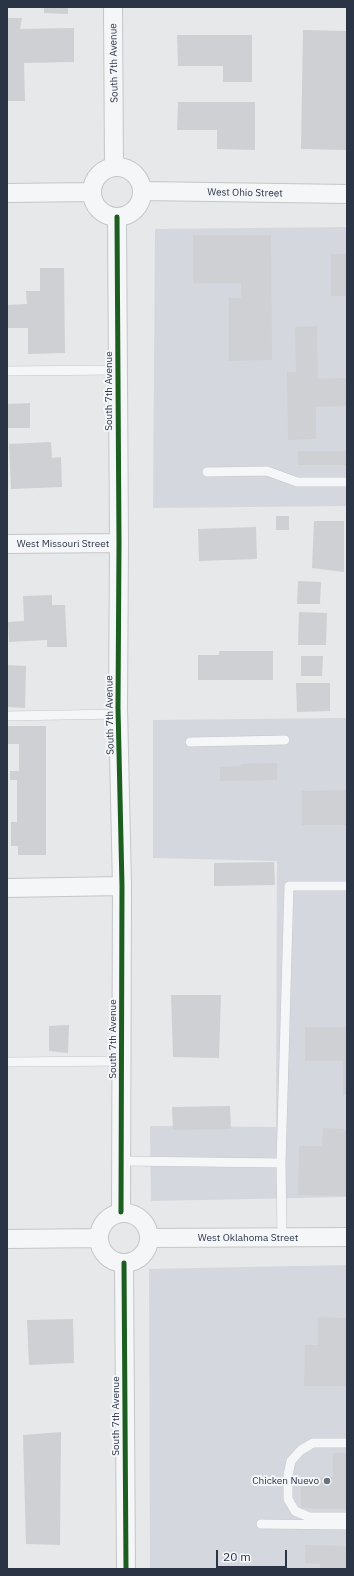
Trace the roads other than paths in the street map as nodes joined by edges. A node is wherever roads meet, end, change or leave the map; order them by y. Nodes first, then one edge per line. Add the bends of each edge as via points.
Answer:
1 (113, 7) edge
2 (114, 167) junction
3 (143, 191) junction
4 (92, 192) junction
5 (7, 193) edge
6 (347, 194) edge
7 (117, 217) junction
8 (118, 370) junction
9 (7, 371) edge
10 (207, 472) dead end
11 (347, 482) edge
12 (119, 543) junction
13 (7, 544) edge
14 (119, 714) junction
15 (7, 716) edge
16 (285, 740) dead end
17 (190, 742) dead end
18 (122, 886) junction
19 (347, 886) edge
20 (7, 888) edge
21 (122, 1061) junction
22 (7, 1062) edge
23 (121, 1162) junction
24 (281, 1163) junction
25 (121, 1212) junction
26 (282, 1237) junction
27 (347, 1237) edge
28 (98, 1238) junction
29 (149, 1238) junction
30 (7, 1239) edge
31 (124, 1263) junction
32 (347, 1443) edge
33 (347, 1517) edge
34 (261, 1524) dead end
35 (347, 1525) edge
36 (126, 1569) edge

1 - 2 street, South 7th Avenue
2 - 3 street via 121,167 134,173 139,178
2 - 4 street via 101,172 96,178
3 - 6 street, West Ohio Street
3 - 7 street via 136,209
4 - 5 street
4 - 7 street via 97,207 109,216
7 - 8 street, South 7th Avenue
8 - 9 lane
8 - 12 street, South 7th Avenue
10 - 11 lane via 267,470 297,482
12 - 13 street, West Missouri Street
12 - 14 street, South 7th Avenue
14 - 15 lane
14 - 18 street, South 7th Avenue
16 - 17 lane
18 - 20 street
18 - 21 street, South 7th Avenue
19 - 24 lane via 289,886
21 - 22 lane
21 - 23 street, South 7th Avenue
23 - 24 lane
23 - 25 street, South 7th Avenue
24 - 26 lane
25 - 28 street via 114,1214 102,1224
25 - 29 street via 141,1219 146,1225
26 - 27 street, West Oklahoma Street
26 - 29 street, West Oklahoma Street
28 - 30 street
28 - 31 street via 100,1246 109,1258
29 - 31 street via 142,1256
31 - 36 street, South 7th Avenue
32 - 33 lane via 313,1443 301,1450 291,1461 288,1475 288,1499 295,1512 309,1517
34 - 35 lane

